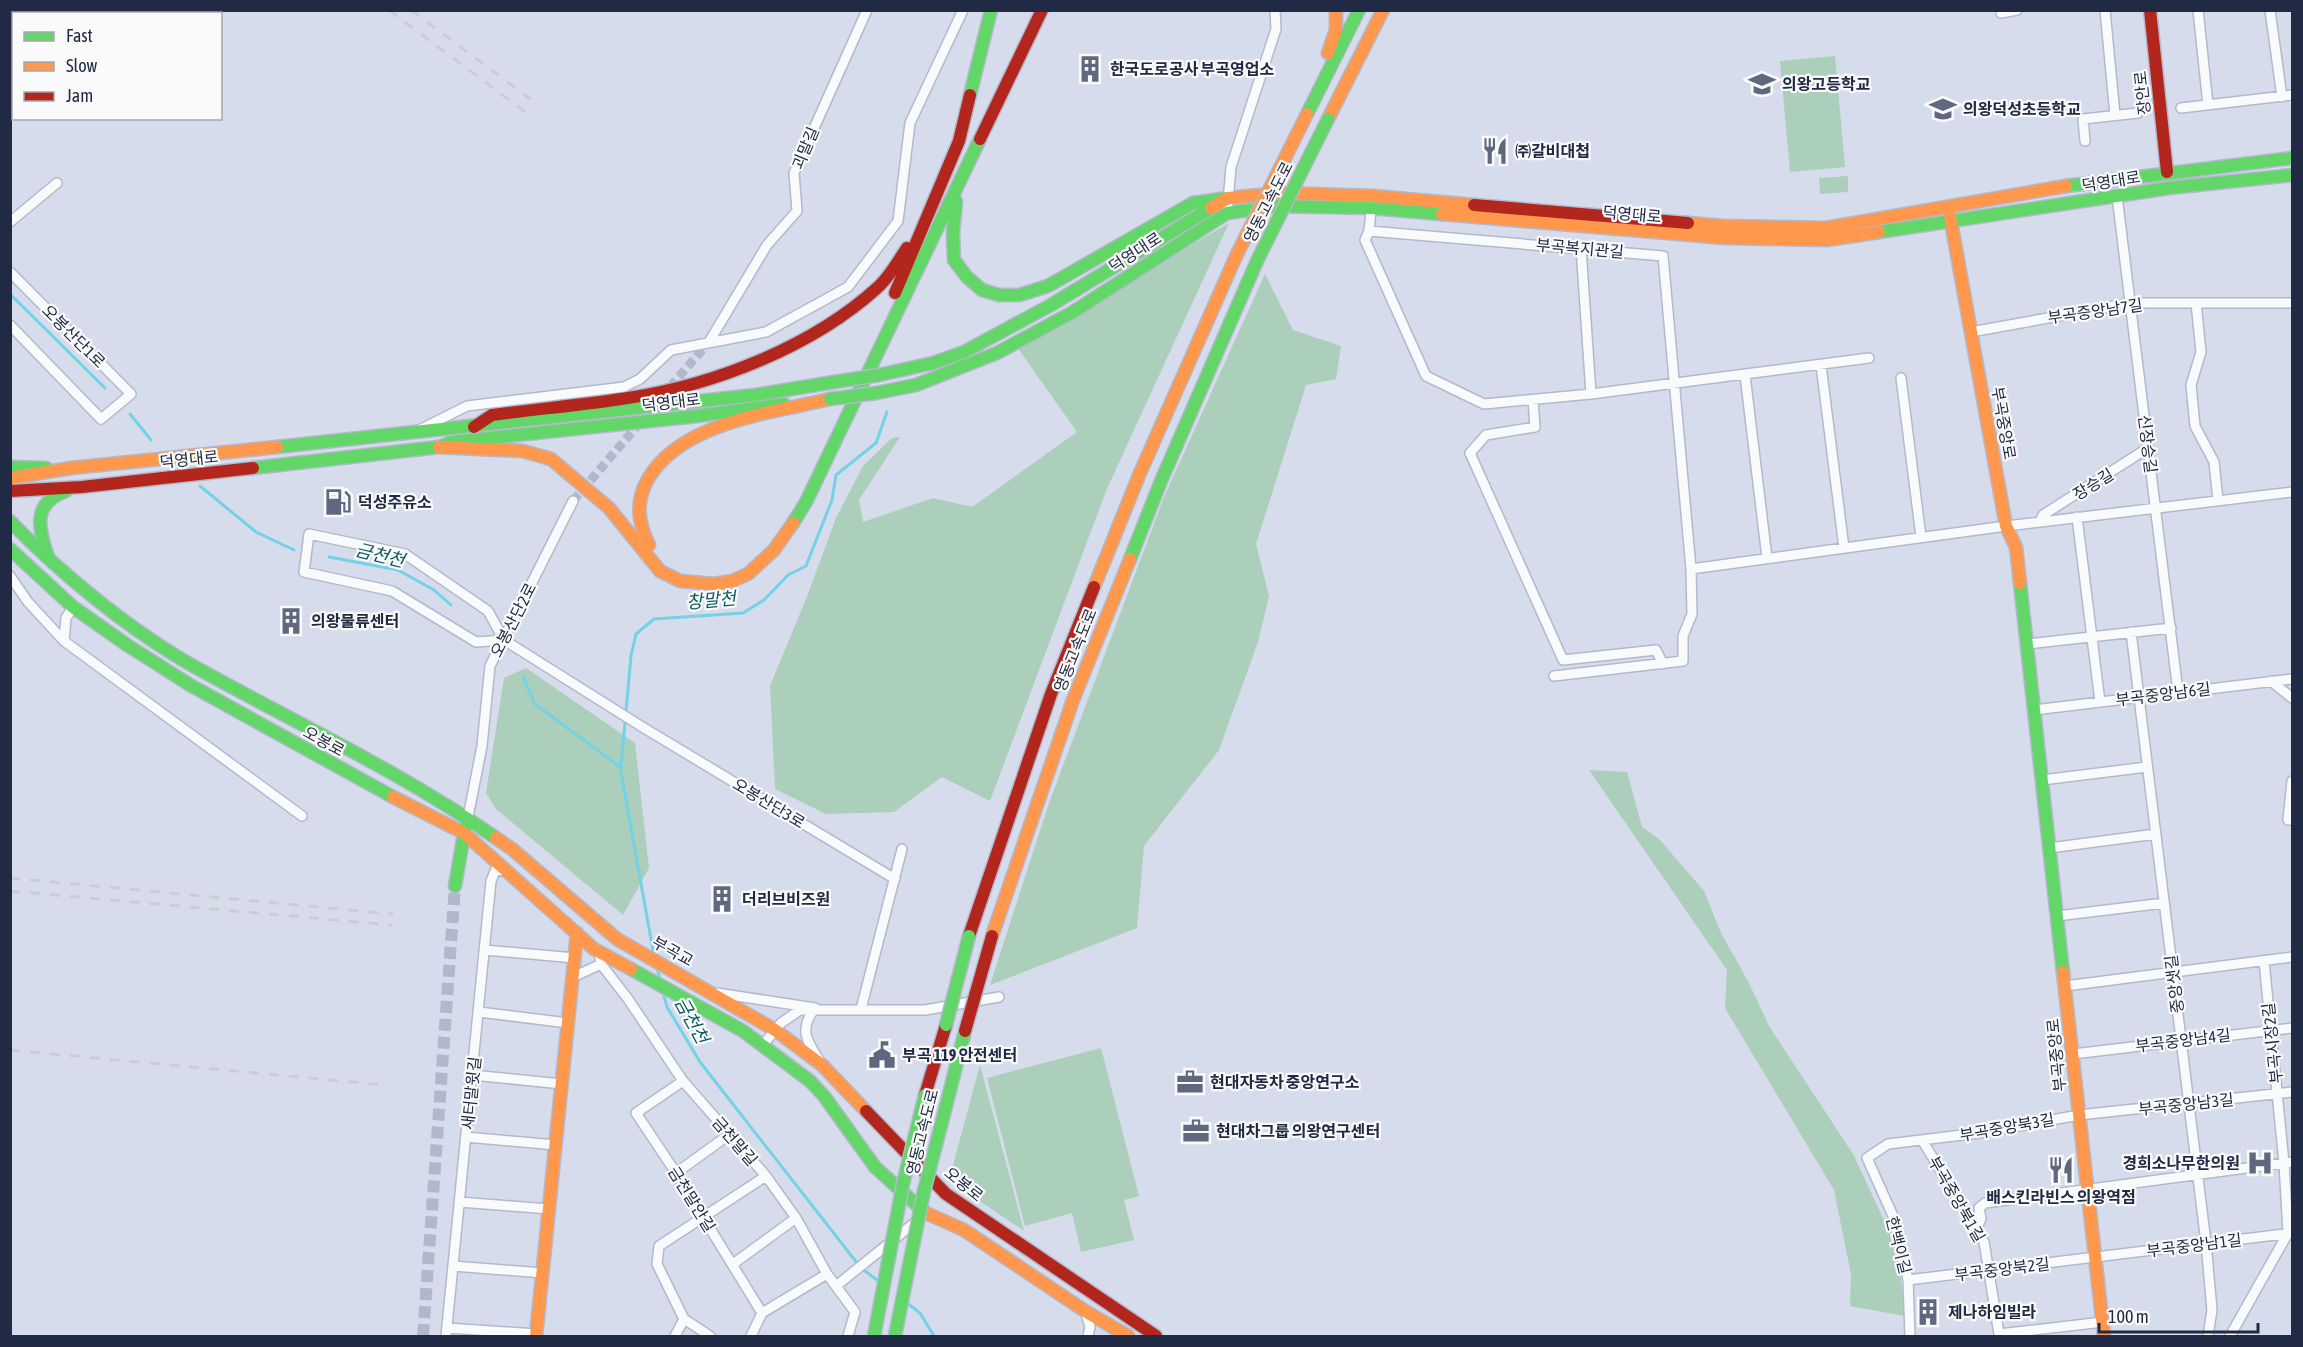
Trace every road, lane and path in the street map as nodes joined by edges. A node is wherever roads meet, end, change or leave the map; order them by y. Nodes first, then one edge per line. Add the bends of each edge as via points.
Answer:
1 (867, 10) edge
2 (963, 10) edge
3 (991, 10) edge
4 (1042, 10) edge
5 (1275, 10) edge
6 (1336, 10) edge
7 (1359, 10) edge
8 (1383, 10) edge
9 (2001, 10) edge
10 (2017, 10) edge
11 (2105, 10) edge
12 (2150, 10) edge
13 (2198, 10) edge
14 (2270, 10) edge
15 (2287, 96) edge
16 (2208, 105) junction
17 (2181, 108) dead end
18 (2138, 113) dead end
19 (1307, 114) junction
20 (2115, 115) junction
21 (2085, 141) dead end
22 (2292, 158) edge
23 (2167, 172) junction
24 (2292, 175) edge
25 (57, 183) dead end
26 (958, 189) junction
27 (2117, 196) junction
28 (1228, 198) junction
29 (1372, 202) junction
30 (1949, 208) junction
31 (1227, 213) junction
32 (10, 222) edge
33 (1952, 222) junction
34 (923, 225) junction
35 (1369, 231) junction
36 (1581, 248) junction
37 (10, 272) edge
38 (2131, 303) junction
39 (2196, 303) junction
40 (2292, 303) edge
41 (10, 325) edge
42 (1971, 332) junction
43 (709, 342) junction
44 (1869, 358) dead end
45 (1821, 365) junction
46 (1745, 375) junction
47 (1901, 378) dead end
48 (1675, 384) junction
49 (1591, 394) junction
50 (830, 399) junction
51 (1533, 400) junction
52 (474, 427) junction
53 (416, 432) junction
54 (440, 447) junction
55 (2148, 448) junction
56 (10, 467) edge
57 (71, 468) junction
58 (10, 478) edge
59 (82, 487) junction
60 (10, 491) edge
61 (2292, 492) edge
62 (573, 501) tunnel mouth
63 (2218, 501) junction
64 (2156, 508) junction
65 (2077, 517) junction
66 (10, 521) edge
67 (2040, 522) junction
68 (2006, 526) junction
69 (1921, 537) junction
70 (1844, 548) junction
71 (10, 549) edge
72 (48, 558) junction
73 (1767, 558) junction
74 (1690, 569) junction
75 (10, 576) edge
76 (74, 607) junction
77 (2170, 628) junction
78 (2131, 632) junction
79 (2092, 636) junction
80 (504, 640) junction
81 (64, 641) junction
82 (2027, 644) junction
83 (1663, 664) junction
84 (1554, 676) dead end
85 (2292, 679) edge
86 (2271, 681) junction
87 (2178, 692) junction
88 (2139, 697) junction
89 (2292, 698) edge
90 (2100, 702) junction
91 (2034, 710) junction
92 (2147, 767) junction
93 (2042, 780) junction
94 (2292, 781) edge
95 (302, 816) dead end
96 (468, 817) junction
97 (2292, 819) edge
98 (464, 833) junction
99 (2156, 834) junction
100 (2049, 848) junction
101 (902, 849) dead end
102 (512, 875) junction
103 (895, 879) junction
104 (455, 886) tunnel mouth
105 (2164, 903) junction
106 (2057, 916) junction
107 (577, 933) junction
108 (617, 939) joint
109 (485, 950) junction
110 (2292, 957) edge
111 (575, 958) junction
112 (600, 958) junction
113 (2264, 961) junction
114 (2173, 972) junction
115 (573, 977) junction
116 (2065, 986) junction
117 (711, 992) junction
118 (999, 997) dead end
119 (815, 1008) junction
120 (861, 1009) junction
121 (479, 1012) junction
122 (568, 1023) junction
123 (2292, 1028) edge
124 (775, 1030) junction
125 (2270, 1030) junction
126 (2181, 1041) junction
127 (762, 1045) junction
128 (2073, 1054) junction
129 (822, 1065) junction
130 (472, 1075) junction
131 (683, 1081) junction
132 (562, 1084) junction
133 (2292, 1092) edge
134 (2277, 1094) junction
135 (2189, 1104) junction
136 (2079, 1115) junction
137 (730, 1134) junction
138 (466, 1137) junction
139 (1922, 1140) junction
140 (556, 1145) junction
141 (1867, 1158) joint
142 (2288, 1163) edge
143 (676, 1173) junction
144 (2197, 1174) junction
145 (766, 1176) junction
146 (2088, 1189) junction
147 (460, 1202) junction
148 (549, 1209) junction
149 (926, 1213) junction
150 (704, 1218) junction
151 (796, 1218) junction
152 (1976, 1230) junction
153 (2290, 1233) edge
154 (2206, 1244) junction
155 (2096, 1257) junction
156 (733, 1264) junction
157 (453, 1266) junction
158 (1989, 1270) junction
159 (543, 1273) junction
160 (827, 1274) junction
161 (1908, 1280) junction
162 (836, 1286) junction
163 (1085, 1311) junction
164 (762, 1313) junction
165 (1128, 1317) junction
166 (684, 1319) junction
167 (2103, 1322) junction
168 (447, 1332) edge
169 (536, 1335) edge
170 (1119, 1335) edge
171 (675, 1336) edge
172 (710, 1336) edge
173 (751, 1336) edge
174 (848, 1336) edge
175 (874, 1336) edge
176 (895, 1336) edge
177 (1088, 1336) edge
178 (1156, 1336) edge
179 (1910, 1336) edge
180 (2104, 1336) edge
181 (2208, 1336) edge
182 (2230, 1336) edge

1 - 43 street, 괴말길 via 794,173 797,211 767,245
2 - 43 street via 910,123 898,221 848,286 766,332
3 - 34 main road via 959,141
4 - 26 main road
5 - 28 street via 1276,29 1231,166
6 - 19 main road via 1336,30
7 - 19 main road, 영동고속도로
8 - 176 main road, 영동고속도로, bridge via 1257,261 1161,481 1073,700 992,936 965,1031 924,1191
9 - 10 street
11 - 20 street
12 - 23 main road, 장안로
13 - 16 street
14 - 15 street
15 - 16 street
16 - 17 street
18 - 20 street
19 - 175 main road, 영동고속도로, bridge via 1238,254 1140,473 1051,694 969,936 925,1095 903,1184
20 - 21 street via 2083,119
22 - 23 main road, 덕영대로
23 - 30 main road, 덕영대로
24 - 27 main road, 덕영대로
25 - 32 street
26 - 28 main road via 954,260 982,290 999,295 1019,295 1048,286 1193,203
26 - 54 main road via 806,502 782,542 763,564 735,582 707,586 662,573 610,508 549,458 518,451
27 - 33 main road, 덕영대로
27 - 38 street, 신장승길
28 - 29 main road, 덕영대로 via 1281,193
28 - 31 street
28 - 52 main road, 덕영대로, bridge via 1051,305 964,352 933,363 755,395
29 - 30 main road, 덕영대로 via 1724,226 1826,228
29 - 31 main road, 덕영대로 via 1276,206
29 - 33 main road, 덕영대로 via 1726,238 1827,240
29 - 35 street
30 - 33 main road, 부곡중앙로
31 - 50 main road, 덕영대로, bridge via 1073,312 997,353 916,385
33 - 42 main road, 부곡중앙로
34 - 50 main road via 843,406 775,537 756,560 732,573 708,577 682,574 664,565 640,528 638,510 642,488 671,451 730,424
34 - 52 main road via 879,287 834,322 736,370 658,393 492,415
35 - 36 street, 부곡복지관길
35 - 51 street via 1365,240 1426,376 1484,404
36 - 48 street, 부곡복지관길 via 1664,256
36 - 49 street
37 - 41 street, 오봉산단1로 via 131,394 101,419
38 - 39 street, 부곡중앙남7길
38 - 42 street, 부곡중앙남7길
38 - 55 street, 신장승길
39 - 40 street, 부곡중앙남7길
39 - 63 street via 2201,352 2191,385 2195,426 2214,462
42 - 68 main road, 부곡중앙로
43 - 53 street via 670,351 640,379 624,387 467,406
44 - 45 street
45 - 46 street
45 - 70 street
46 - 48 street
46 - 73 street
47 - 69 street
48 - 49 street
48 - 74 street
49 - 51 street
50 - 54 main road, 덕영대로 via 452,442
51 - 83 street via 1535,427 1486,435 1470,453 1563,660 1656,650
52 - 53 main road, 덕영대로
53 - 57 main road, 덕영대로
54 - 59 main road, 덕영대로
55 - 64 street, 신장승길
55 - 67 street, 장승길 via 2043,515
56 - 57 main road
57 - 58 main road, 덕영대로
59 - 60 main road, 덕영대로
59 - 72 main road via 58,492 42,510 40,529
61 - 63 street, 장승길
62 - 80 street, 오봉산단2로
63 - 64 street, 장승길
64 - 65 street, 장승길
64 - 77 street, 신장승길
65 - 67 street, 장승길
65 - 79 street
66 - 72 main road, 오봉로
67 - 68 street, 장승길
68 - 69 street
68 - 82 main road, 부곡중앙로 via 2016,547
69 - 70 street
70 - 73 street
71 - 76 main road, 오봉로
72 - 96 main road, 오봉로 via 127,623 194,666
73 - 74 street
74 - 83 street via 1692,614 1683,636 1683,661
75 - 81 street
76 - 81 street via 66,618
76 - 98 main road, 오봉로 via 190,685
77 - 78 street
77 - 87 street, 신장승길
78 - 79 street
78 - 88 street, 중앙샛길
79 - 82 street
79 - 90 street
80 - 80 street via 488,611 405,554 309,534 304,572 392,591 476,642
80 - 96 street, 오봉산단2로 via 490,666 482,746
80 - 103 street, 오봉산단3로
81 - 95 street
82 - 91 main road, 부곡중앙로
83 - 84 street
85 - 86 street, 부곡중앙남6길
86 - 87 street, 부곡중앙남6길
86 - 89 street
87 - 88 street, 부곡중앙남6길
88 - 90 street, 부곡중앙남6길
88 - 92 street, 중앙샛길
90 - 91 street, 부곡중앙남6길
91 - 93 main road, 부곡중앙로
92 - 93 street
92 - 99 street, 중앙샛길
93 - 100 main road, 부곡중앙로
94 - 97 street via 2288,820
96 - 98 main road
96 - 108 main road, 오봉로 via 512,849
98 - 102 main road, 오봉로
98 - 104 main road
99 - 100 street
99 - 105 street, 중앙샛길
100 - 106 main road, 부곡중앙로
101 - 103 street
102 - 107 main road, 오봉로
102 - 109 street, 새터말윗길 via 502,869 494,872
103 - 120 street
105 - 106 street
105 - 114 street, 중앙샛길
106 - 116 main road, 부곡중앙로
107 - 111 main road
107 - 112 main road, 오봉로
108 - 117 main road, 부곡교
109 - 111 street
109 - 121 street, 새터말윗길
110 - 113 street
111 - 115 main road
112 - 115 street
112 - 127 main road, 오봉로 via 620,964
112 - 131 street, 금천말길
113 - 114 street
113 - 125 street, 부곡시장2길
114 - 116 street
114 - 126 street, 중앙샛길
115 - 122 main road
116 - 128 main road, 부곡중앙로
117 - 119 street
117 - 124 main road, 오봉로
118 - 120 street via 926,1010
119 - 120 street
119 - 124 street via 800,1010
119 - 129 street via 808,1017 806,1035
121 - 122 street
121 - 130 street, 새터말윗길
122 - 132 main road
123 - 125 street, 부곡중앙남4길
124 - 127 street
124 - 129 main road, 오봉로
125 - 126 street, 부곡중앙남4길
125 - 134 street, 부곡시장2길
126 - 128 street, 부곡중앙남4길
126 - 135 street, 중앙샛길
127 - 149 main road via 810,1080 875,1167
128 - 136 main road, 부곡중앙로
129 - 165 main road, 오봉로 via 946,1194
130 - 132 street
130 - 138 street, 새터말윗길
131 - 137 street, 금천말길
131 - 143 street, 금천말안길 via 636,1113
132 - 140 main road
133 - 134 street, 부곡중앙남3길
134 - 135 street, 부곡중앙남3길
134 - 142 street, 부곡시장2길
135 - 136 street, 부곡중앙남3길
135 - 144 street, 중앙샛길
136 - 139 street, 부곡중앙북3길
136 - 146 main road, 부곡중앙로
137 - 143 street
137 - 145 street, 금천말길
138 - 140 street
138 - 147 street, 새터말윗길
139 - 141 street, 부곡중앙북3길 via 1888,1144
139 - 152 street, 부곡중앙북1길
140 - 148 main road
141 - 161 street, 한백이길 via 1893,1216
142 - 144 street
142 - 153 street, 부곡시장2길
143 - 150 street, 금천말안길
144 - 146 street
144 - 154 street, 중앙샛길
145 - 150 street
145 - 151 street, 금천말길
146 - 152 street via 1985,1203 1978,1208 1981,1219
146 - 155 main road, 부곡중앙로
147 - 148 street
147 - 157 street, 새터말윗길
148 - 159 main road
149 - 162 street
149 - 163 main road via 964,1230
150 - 156 street, 금천말안길
150 - 166 street via 659,1246 657,1264
151 - 156 street
151 - 160 street, 금천말길
152 - 158 street, 부곡중앙북1길 via 1984,1242
153 - 154 street, 부곡중앙남1길
153 - 182 street
154 - 155 street, 부곡중앙남1길
154 - 181 street, 중앙샛길 via 2212,1310
155 - 158 street, 부곡중앙북2길
155 - 167 main road, 부곡중앙로
156 - 164 street, 금천말안길
157 - 159 street
157 - 168 street, 새터말윗길
158 - 161 street, 부곡중앙북2길
158 - 167 street, 부곡중앙북1길 via 1999,1334
159 - 169 main road
160 - 162 street, 금천말길
160 - 164 street
161 - 179 street, 한백이길
162 - 174 street, 금천말길 via 855,1312
163 - 170 main road
163 - 177 street via 1090,1327
164 - 173 street
165 - 170 main road
165 - 178 main road, 오봉로
166 - 171 street
166 - 172 street
167 - 180 main road, 부곡중앙로
168 - 169 street

